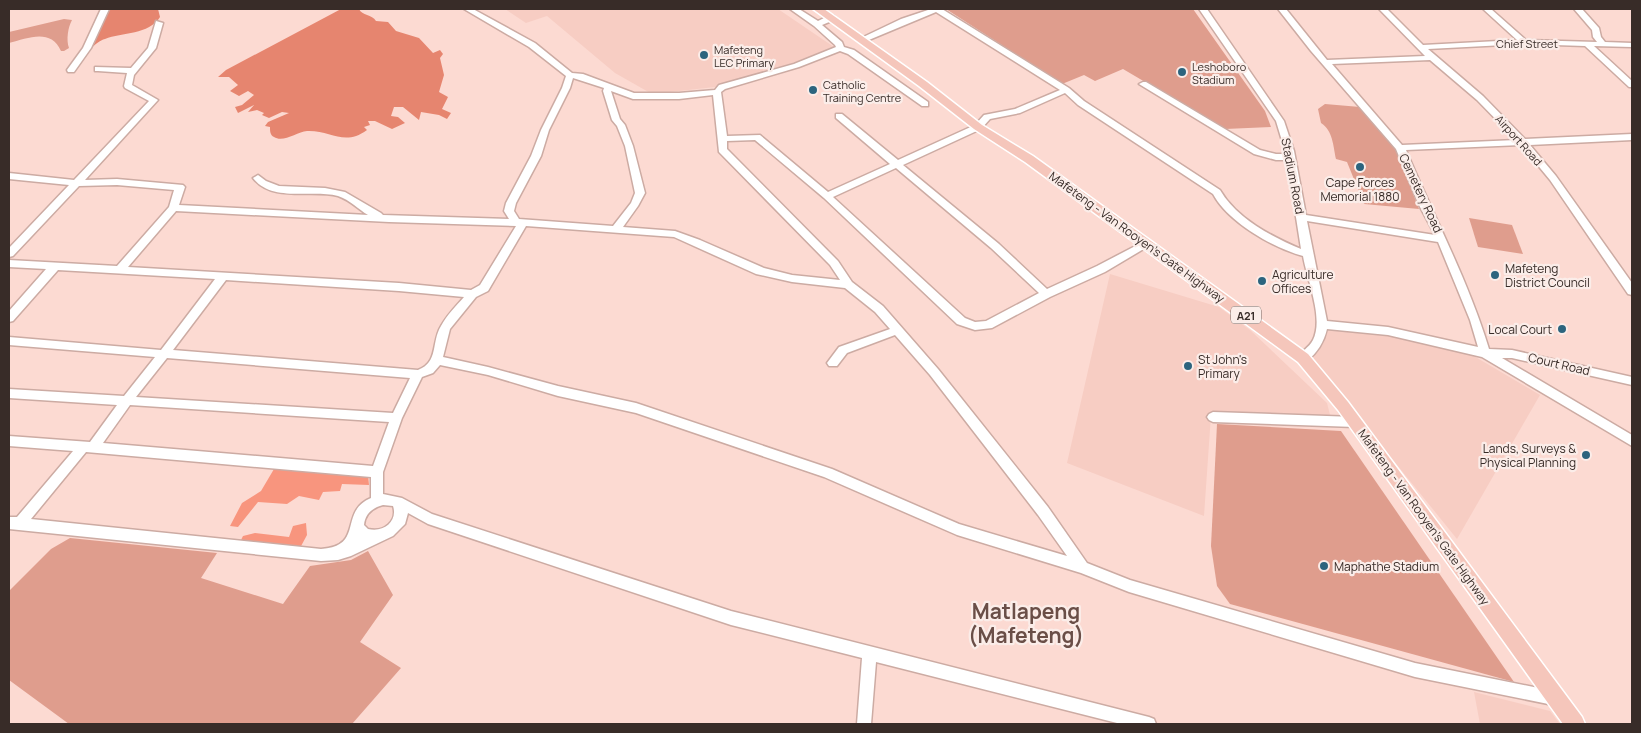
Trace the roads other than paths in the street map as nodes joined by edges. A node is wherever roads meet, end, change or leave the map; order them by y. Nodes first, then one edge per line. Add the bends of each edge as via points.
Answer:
1 (105, 9) edge
2 (468, 9) edge
3 (794, 9) edge
4 (818, 9) edge
5 (937, 9) edge
6 (1203, 9) edge
7 (1282, 9) edge
8 (1383, 9) edge
9 (1487, 9) edge
10 (1578, 9) edge
11 (831, 18) junction
12 (159, 23) dead end
13 (817, 24) junction
14 (861, 40) junction
15 (1524, 42) junction
16 (1587, 44) junction
17 (1603, 44) junction
18 (1632, 45) edge
19 (1421, 47) junction
20 (840, 48) junction
21 (1432, 58) junction
22 (1326, 62) junction
23 (98, 69) dead end
24 (71, 70) dead end
25 (904, 70) junction
26 (133, 71) junction
27 (570, 76) junction
28 (887, 77) junction
29 (1143, 84) dead end
30 (1632, 85) edge
31 (608, 87) junction
32 (1066, 90) junction
33 (717, 92) junction
34 (925, 104) dead end
35 (839, 116) dead end
36 (978, 127) junction
37 (1632, 137) edge
38 (723, 139) junction
39 (1523, 142) junction
40 (1400, 148) junction
41 (1290, 157) junction
42 (898, 165) junction
43 (9, 176) edge
44 (258, 178) dead end
45 (74, 183) junction
46 (828, 196) junction
47 (173, 208) junction
48 (1301, 217) junction
49 (389, 219) junction
50 (517, 223) junction
51 (615, 230) junction
52 (1441, 239) junction
53 (1147, 244) junction
54 (9, 254) edge
55 (1307, 254) junction
56 (9, 263) edge
57 (55, 266) junction
58 (120, 270) junction
59 (222, 278) junction
60 (848, 285) junction
61 (1632, 291) edge
62 (472, 294) junction
63 (1046, 294) junction
64 (9, 318) edge
65 (1322, 325) junction
66 (898, 330) junction
67 (9, 341) edge
68 (1485, 353) junction
69 (164, 354) junction
70 (1303, 358) junction
71 (437, 360) junction
72 (833, 363) dead end
73 (418, 374) junction
74 (1632, 381) edge
75 (9, 393) edge
76 (127, 400) junction
77 (1213, 417) dead end
78 (396, 418) junction
79 (1355, 422) junction
80 (9, 441) edge
81 (1632, 441) edge
82 (88, 447) junction
83 (377, 472) junction
84 (377, 501) junction
85 (399, 504) junction
86 (428, 518) junction
87 (14, 523) edge
88 (398, 524) junction
89 (358, 528) junction
90 (378, 536) junction
91 (338, 554) junction
92 (1082, 568) junction
93 (869, 653) junction
94 (1558, 699) junction
95 (864, 724) edge
96 (1149, 724) edge
97 (1576, 724) edge

1 - 24 street
2 - 27 street via 532,45
3 - 13 street
4 - 11 main road, Mafeteng - Van Rooyen's Gate Highway / A21
5 - 14 street
5 - 32 street
6 - 41 street, Stadium Road via 1280,122
7 - 22 street, Cemetery Road
8 - 19 street, Airport Road
9 - 15 street
10 - 17 street
11 - 13 street
11 - 14 main road, Mafeteng - Van Rooyen's Gate Highway / A21
12 - 26 street via 152,48
13 - 20 street
14 - 25 main road, Mafeteng - Van Rooyen's Gate Highway / A21
15 - 16 street, Chief Street
15 - 19 street, Chief Street
16 - 17 street, Chief Street
16 - 30 street
17 - 18 street, Chief Street
19 - 21 street, Airport Road
20 - 28 street
20 - 33 street via 820,58 722,87
21 - 22 street
21 - 39 street, Airport Road via 1480,98
22 - 40 street, Cemetery Road
23 - 26 street
25 - 28 street
25 - 36 main road, Mafeteng - Van Rooyen's Gate Highway / A21
26 - 45 street via 128,86 154,100 120,139
27 - 31 street via 580,76
27 - 50 street via 509,211
28 - 34 street
29 - 41 street via 1257,152
31 - 33 street via 638,96
31 - 51 street via 613,112 624,131 636,168 640,193 636,204
32 - 36 street via 1017,111 987,117
32 - 55 street via 1217,192 1228,209 1282,244
33 - 38 street
35 - 42 street
36 - 42 street
36 - 53 main road, Mafeteng - Van Rooyen's Gate Highway / A21 via 1029,159
37 - 39 street
38 - 46 street via 757,138
38 - 60 street via 722,150 834,263
39 - 40 street
39 - 61 street, Airport Road
40 - 52 street, Cemetery Road
41 - 48 street, Stadium Road
42 - 46 street
42 - 63 street
43 - 45 street
44 - 49 street via 270,188 345,195 369,212
45 - 47 street via 117,182 180,187
45 - 54 street
46 - 63 street via 961,321 975,326 988,325
47 - 49 street
47 - 58 street
48 - 52 street
48 - 55 street, Stadium Road
49 - 50 street
50 - 51 street
50 - 62 street via 484,288
51 - 60 street via 675,234 762,272
52 - 68 street, Cemetery Road via 1475,320
53 - 63 street
53 - 70 main road, Mafeteng - Van Rooyen's Gate Highway / A21
55 - 65 street, Stadium Road
56 - 57 street
57 - 58 street
57 - 64 street
58 - 59 street
59 - 62 street
59 - 69 street
60 - 66 street via 879,309
62 - 71 street via 445,328
65 - 68 street via 1388,330
65 - 70 street via 1317,342
66 - 72 street via 843,350
66 - 92 street via 1043,510
67 - 69 street
68 - 74 street, Court Road via 1512,354
68 - 81 street
69 - 73 street
69 - 76 street
70 - 79 main road, Mafeteng - Van Rooyen's Gate Highway / A21
71 - 73 street via 429,370
71 - 92 street via 636,408 828,473 957,529
73 - 78 street
75 - 76 street
76 - 78 street
76 - 82 street
77 - 79 street
78 - 83 street
79 - 94 main road, Mafeteng - Van Rooyen's Gate Highway / A21
80 - 82 street
82 - 83 street
82 - 87 street
83 - 84 street
84 - 85 street via 392,500
84 - 89 street via 361,512
85 - 86 street
85 - 88 street via 402,513
86 - 88 street
86 - 93 street via 731,618
87 - 91 street via 302,554
88 - 90 street
89 - 90 street via 366,534
89 - 91 street via 348,547
90 - 91 street via 359,548
92 - 94 street via 1129,586 1416,670
93 - 95 street
93 - 96 street
94 - 97 main road, Mafeteng - Van Rooyen's Gate Highway / A21

